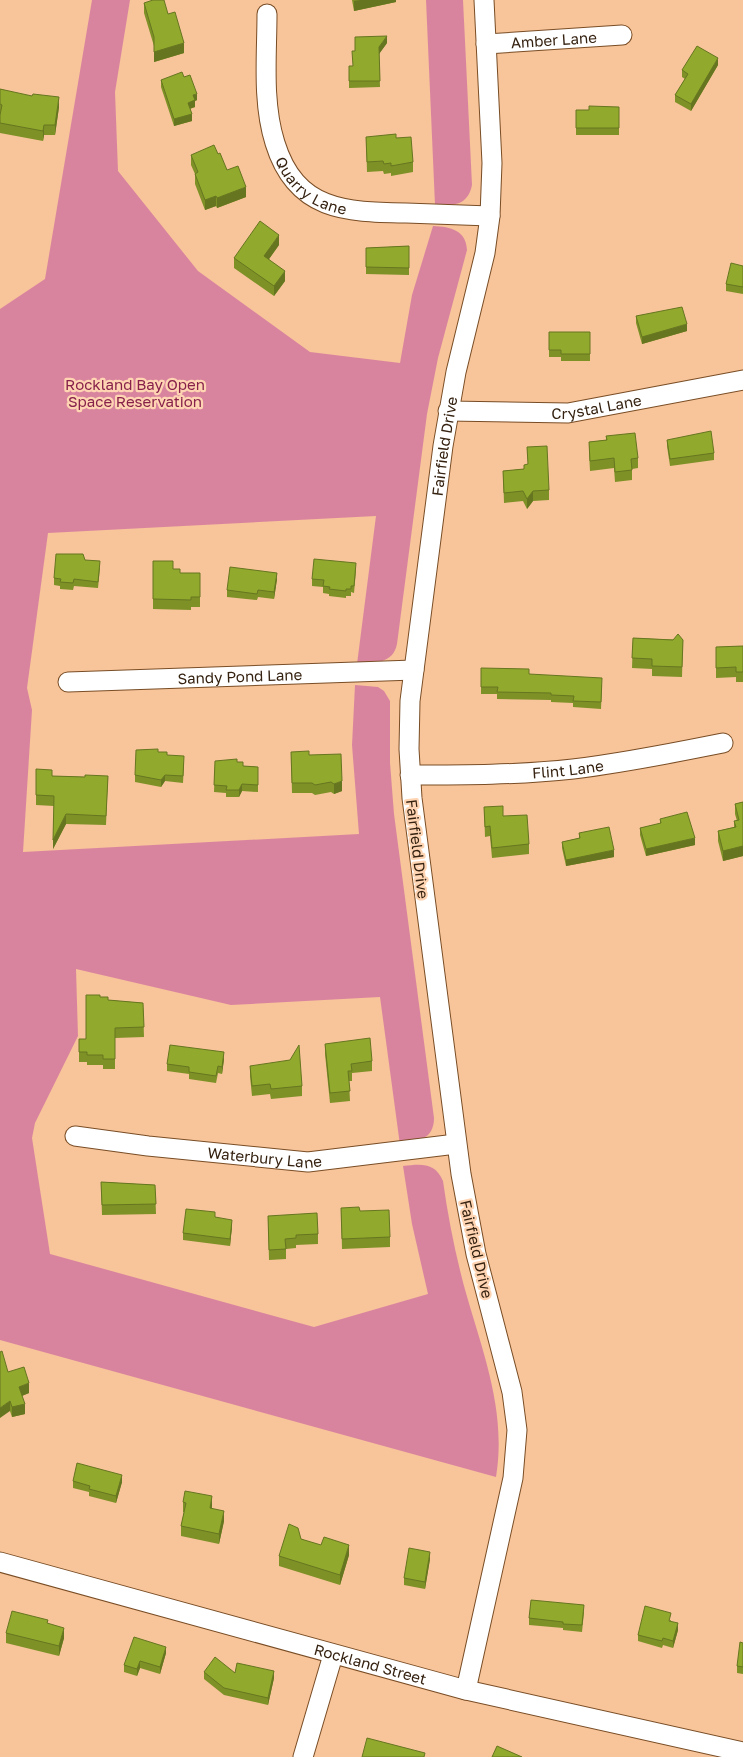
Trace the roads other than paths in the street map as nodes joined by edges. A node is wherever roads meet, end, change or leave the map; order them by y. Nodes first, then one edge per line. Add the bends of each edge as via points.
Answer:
1 (484, 0) edge
2 (267, 14) dead end
3 (622, 35) dead end
4 (486, 44) junction
5 (490, 216) junction
6 (743, 380) edge
7 (448, 411) junction
8 (414, 670) junction
9 (68, 682) dead end
10 (723, 743) dead end
11 (410, 775) junction
12 (75, 1136) dead end
13 (456, 1144) junction
14 (0, 1562) edge
15 (333, 1654) junction
16 (466, 1690) junction
17 (743, 1752) edge
18 (303, 1757) edge

1 - 4 street, Fairfield Drive
2 - 5 street, Quarry Lane via 268,101 275,142 288,174 306,192 333,207 358,212
3 - 4 street, Amber Lane
4 - 5 street, Fairfield Drive via 492,163
5 - 7 street, Fairfield Drive via 485,253
6 - 7 street, Crystal Lane via 568,413
7 - 8 street, Fairfield Drive
8 - 9 street, Sandy Pond Lane
8 - 11 street, Fairfield Drive via 410,701
10 - 11 street, Flint Lane via 634,761 572,769 490,776
11 - 13 street, Fairfield Drive
12 - 13 street, Waterbury Lane via 308,1162
13 - 16 street, Fairfield Drive via 476,1254 512,1392 517,1430 513,1478
14 - 15 street, Rockland Street
15 - 16 street, Rockland Street
15 - 18 street
16 - 17 street, Rockland Street

